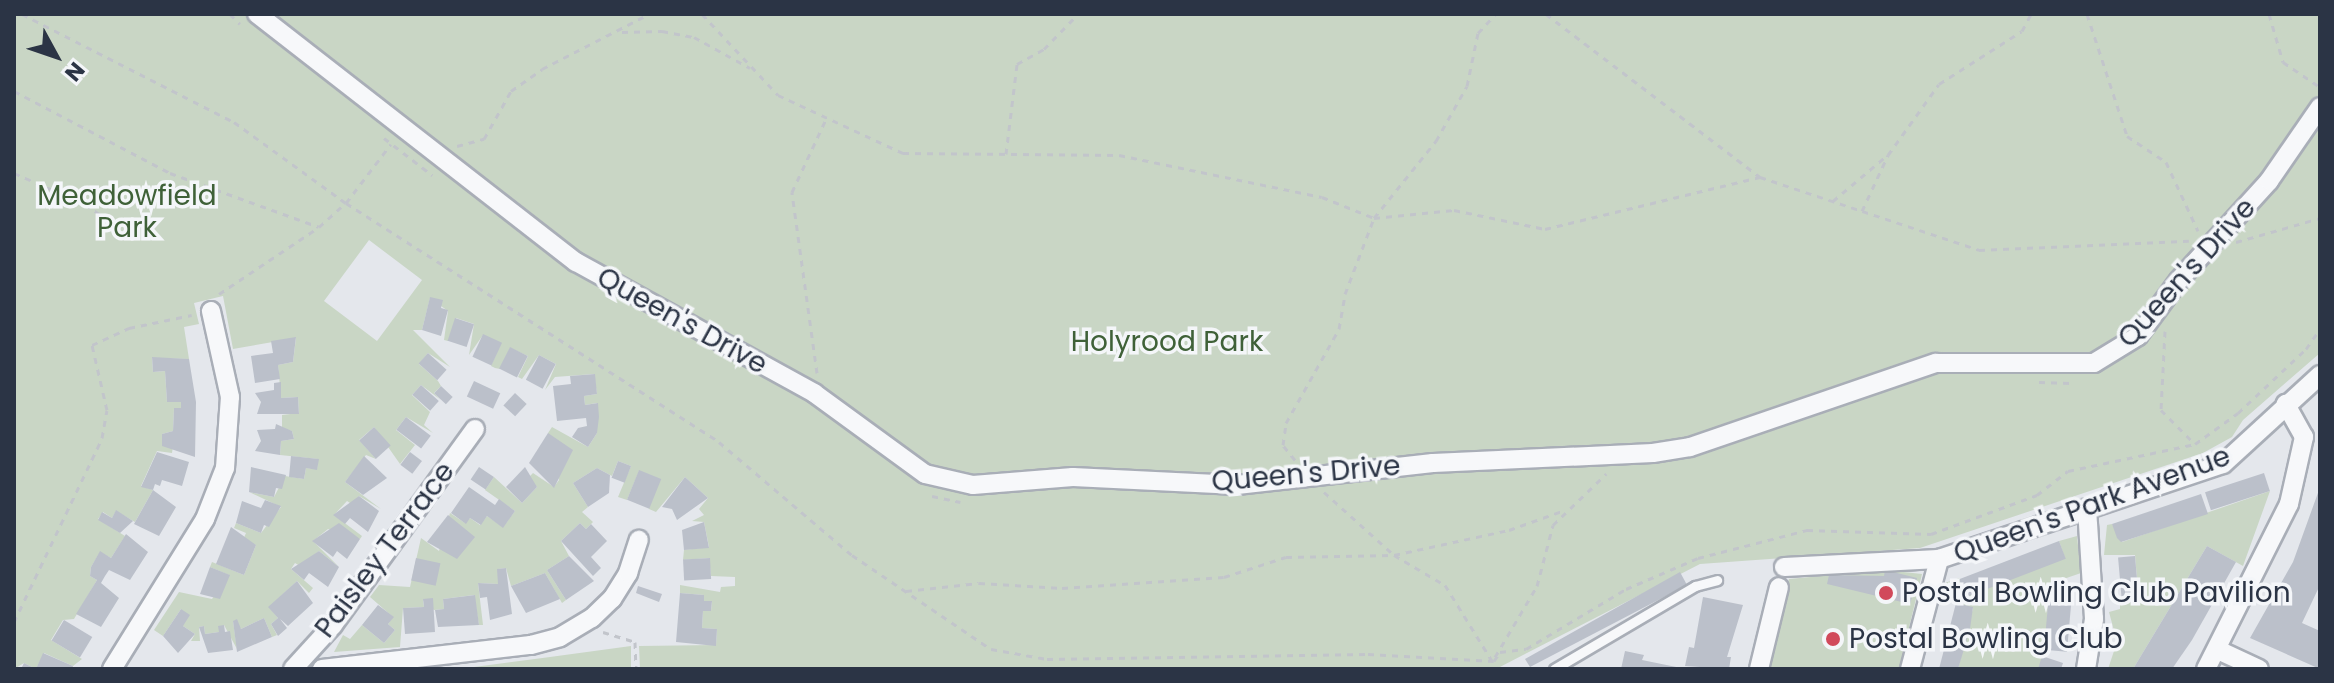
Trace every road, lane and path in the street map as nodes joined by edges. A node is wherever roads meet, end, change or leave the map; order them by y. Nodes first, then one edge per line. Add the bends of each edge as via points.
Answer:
1 (22, 14) edge
2 (230, 14) edge
3 (649, 14) edge
4 (702, 14) edge
5 (1078, 14) edge
6 (1496, 14) edge
7 (1546, 14) edge
8 (2031, 14) edge
9 (2087, 14) edge
10 (2269, 14) edge
11 (250, 20) edge
12 (622, 32) junction
13 (758, 74) junction
14 (2320, 87) edge
15 (14, 91) edge
16 (2320, 107) edge
17 (827, 118) junction
18 (381, 135) dead end
19 (396, 138) junction
20 (431, 154) junction
21 (1006, 154) junction
22 (1888, 155) junction
23 (14, 173) edge
24 (1760, 177) junction
25 (441, 182) dead end
26 (1833, 201) junction
27 (346, 203) junction
28 (1862, 211) junction
29 (1374, 218) junction
30 (2320, 218) edge
31 (319, 227) junction
32 (122, 230) dead end
33 (2238, 232) dead end
34 (2217, 240) junction
35 (211, 311) junction
36 (2168, 318) dead end
37 (2320, 329) edge
38 (236, 330) dead end
39 (218, 335) junction
40 (2320, 375) edge
41 (2027, 381) dead end
42 (2077, 382) dead end
43 (814, 393) junction
44 (2286, 404) junction
45 (475, 429) dead end
46 (2195, 444) junction
47 (1611, 472) dead end
48 (1308, 477) junction
49 (1337, 488) dead end
50 (922, 489) dead end
51 (966, 504) dead end
52 (2087, 508) junction
53 (1565, 510) junction
54 (639, 540) dead end
55 (1394, 555) junction
56 (1939, 559) junction
57 (1784, 567) dead end
58 (1717, 580) dead end
59 (1779, 587) dead end
60 (906, 591) junction
61 (14, 622) edge
62 (582, 625) junction
63 (2218, 650) junction
64 (1494, 661) junction
65 (119, 667) edge
66 (293, 669) edge
67 (322, 669) edge
68 (636, 669) edge
69 (1497, 669) edge
70 (1554, 669) edge
71 (1759, 669) edge
72 (1910, 669) edge
73 (2086, 669) edge
74 (2206, 669) edge
75 (2259, 669) edge

1 - 27 path via 234,122
2 - 11 path
3 - 12 path
4 - 13 path
5 - 21 path via 1044,49 1017,64
6 - 29 path via 1478,33 1467,86 1436,141
7 - 24 path
8 - 22 path via 2022,31 1939,84
9 - 34 path via 2127,136 2166,162 2197,230
10 - 14 path via 2283,62
11 - 19 street, Queen's Drive
12 - 13 path via 694,37
12 - 20 path via 542,69 511,91 484,139
13 - 17 path via 778,95
15 - 31 path via 170,173
16 - 34 street, Queen's Drive via 2269,181
17 - 21 path via 903,153
17 - 43 path via 792,192 818,367
18 - 19 path
19 - 20 street, Queen's Drive
19 - 25 path
19 - 27 path
20 - 43 street, Queen's Drive via 576,262
21 - 29 path via 1119,155 1322,197
22 - 26 path
22 - 28 path
23 - 32 path via 85,204
24 - 26 path
24 - 29 path via 1545,229 1454,210
26 - 28 path
27 - 31 path
27 - 60 path via 719,442 852,555
28 - 34 path via 1979,250
29 - 48 path via 1345,294 1339,329 1286,423 1283,445
30 - 33 path via 2247,243 2229,242
31 - 35 path via 220,290 217,308
34 - 48 street, Queen's Drive via 2138,336 2094,363 1936,363 1663,452 1433,463
35 - 39 street
35 - 61 path via 129,328 92,345 107,410 102,438
36 - 46 path via 2161,343 2161,410
37 - 46 path via 2249,402
38 - 39 street
39 - 65 street via 231,409 220,483
40 - 44 street, Queen's Park Avenue
41 - 42 path
43 - 48 street, Queen's Drive via 925,474 961,484 1084,477 1237,485
44 - 52 street, Queen's Park Avenue via 2245,449 2223,464
44 - 63 street via 2304,437 2289,504
45 - 66 street, Paisley Terrace via 333,625
46 - 64 path via 2068,471 2037,495 1931,534 1807,530 1698,558 1626,589 1526,649 1500,652
47 - 53 path
49 - 55 path via 1321,489
50 - 51 path
52 - 56 street, Queen's Park Avenue
52 - 73 street via 2094,619
53 - 55 path via 1509,530
53 - 64 path via 1545,543 1537,586
54 - 62 street via 621,587
55 - 60 path via 1286,557 1224,577 1062,588 979,583
55 - 64 path via 1445,585
56 - 57 street, Queen's Park Avenue
56 - 72 street
58 - 70 lane via 1695,586
59 - 71 street
60 - 64 path via 991,649 1047,659 1368,654
62 - 67 street via 531,645
62 - 68 path via 635,642
63 - 74 street
63 - 75 street
64 - 69 path

